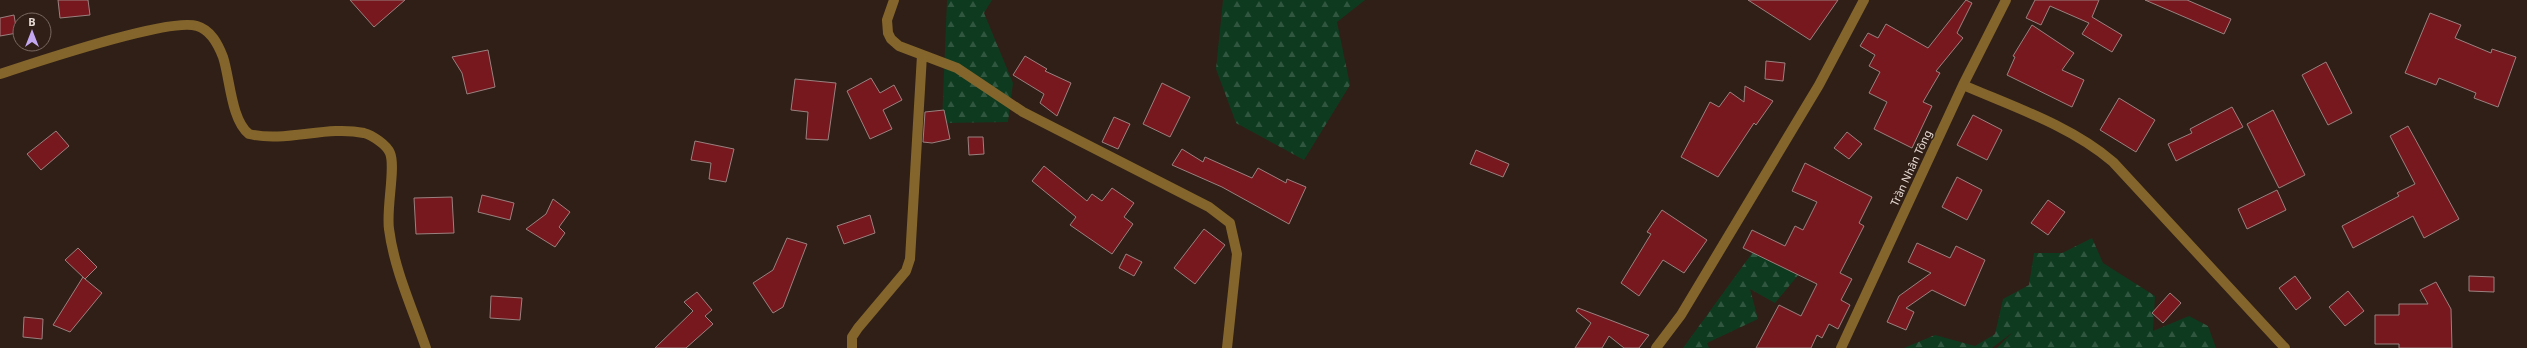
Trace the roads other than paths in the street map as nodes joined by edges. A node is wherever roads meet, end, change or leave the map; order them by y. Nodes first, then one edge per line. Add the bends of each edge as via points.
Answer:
1 (894, 0) edge
2 (1864, 0) edge
3 (2006, 0) edge
4 (922, 55) junction
5 (0, 74) edge
6 (1963, 85) junction
7 (426, 348) edge
8 (852, 348) edge
9 (1227, 348) edge
10 (1656, 348) edge
11 (1841, 348) edge
12 (2285, 348) edge

1 - 4 street via 887,20 891,39 899,46
2 - 10 street via 1818,85 1717,255 1681,314
3 - 6 street, Trần Nhân Tông
4 - 8 street via 910,259 906,271 852,337
4 - 9 street via 957,68 1023,112 1209,207 1230,223 1237,254
5 - 7 street via 119,39 174,25 189,24 209,32 217,43 239,123 249,134 347,130 366,134 378,140 390,152 392,164 387,211 394,254
6 - 11 street, Trần Nhân Tông
6 - 12 street via 2070,133 2098,149 2113,162

